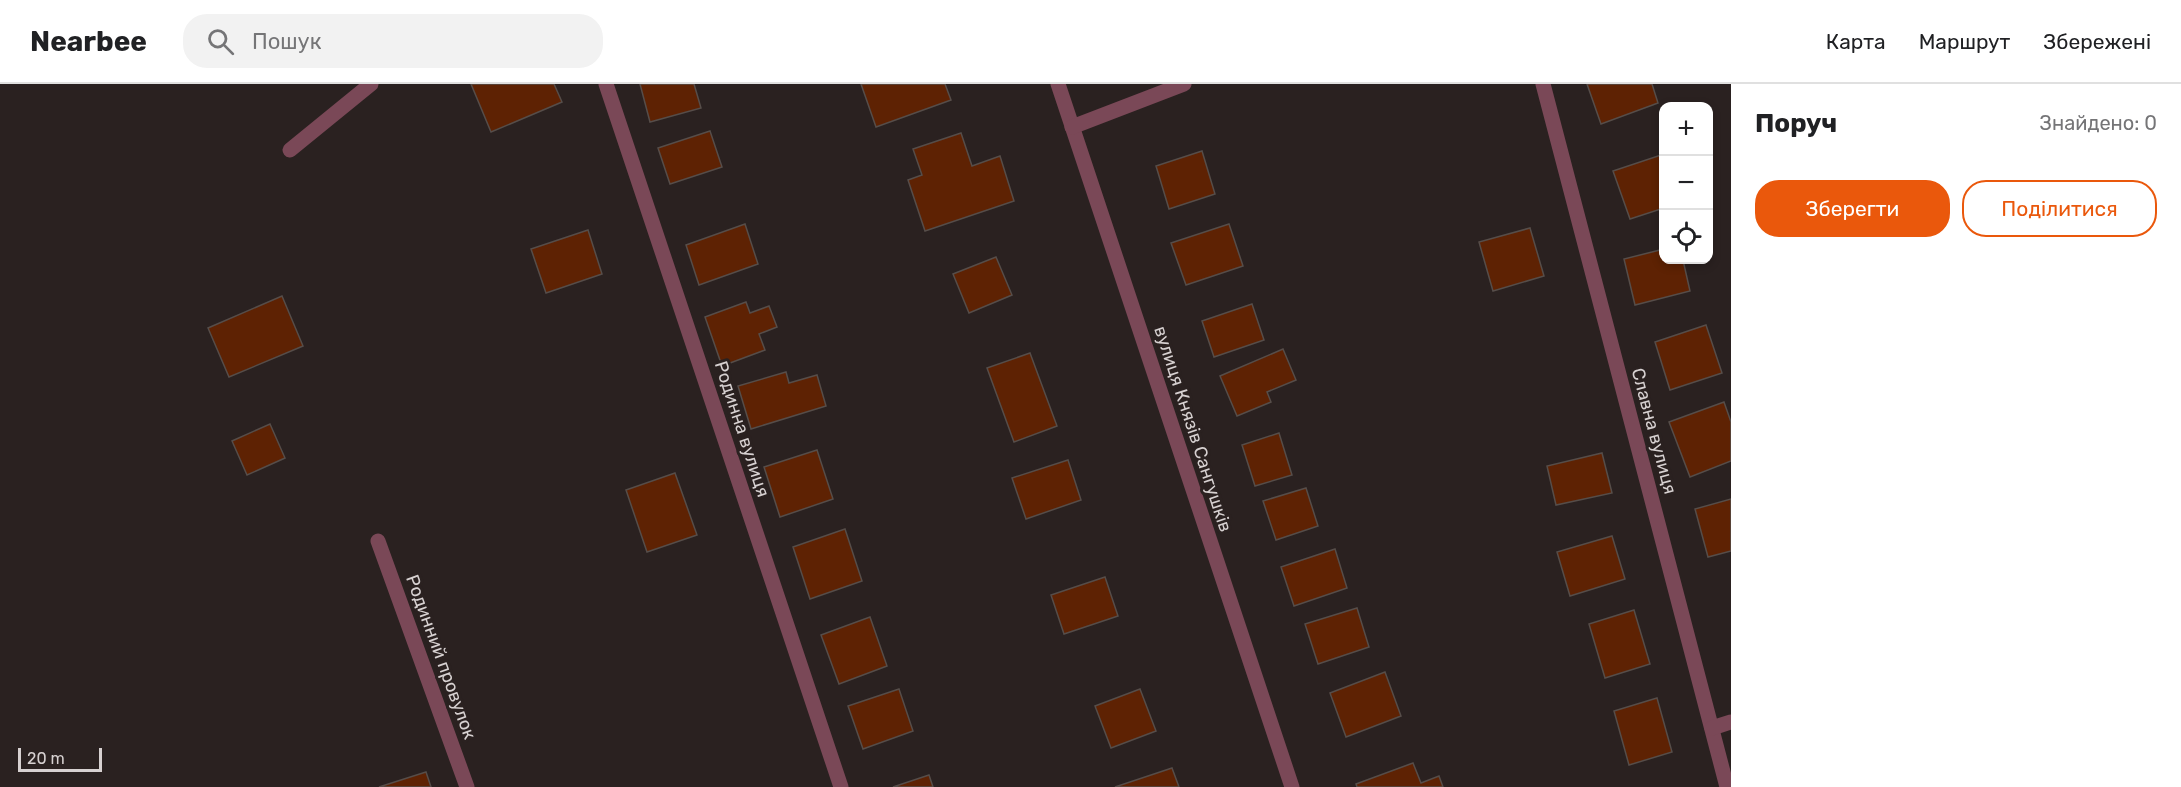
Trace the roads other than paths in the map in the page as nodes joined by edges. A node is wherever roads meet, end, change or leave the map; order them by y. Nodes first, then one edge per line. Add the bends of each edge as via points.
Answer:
1 (371, 84) edge
2 (606, 84) edge
3 (1058, 84) edge
4 (1184, 84) edge
5 (1543, 84) edge
6 (1072, 127) junction
7 (290, 150) dead end
8 (378, 541) dead end
9 (1731, 722) edge
10 (1712, 728) junction
11 (467, 787) edge
12 (841, 787) edge
13 (1292, 787) edge
14 (1727, 787) edge

1 - 7 street
2 - 12 street, Родинна вулиця
3 - 6 street, вулиця Князів Сангушків
4 - 6 street
5 - 10 street, Славна вулиця
6 - 13 street, вулиця Князів Сангушків
8 - 11 street, Родинний провулок
9 - 10 street
10 - 14 street, Славна вулиця

